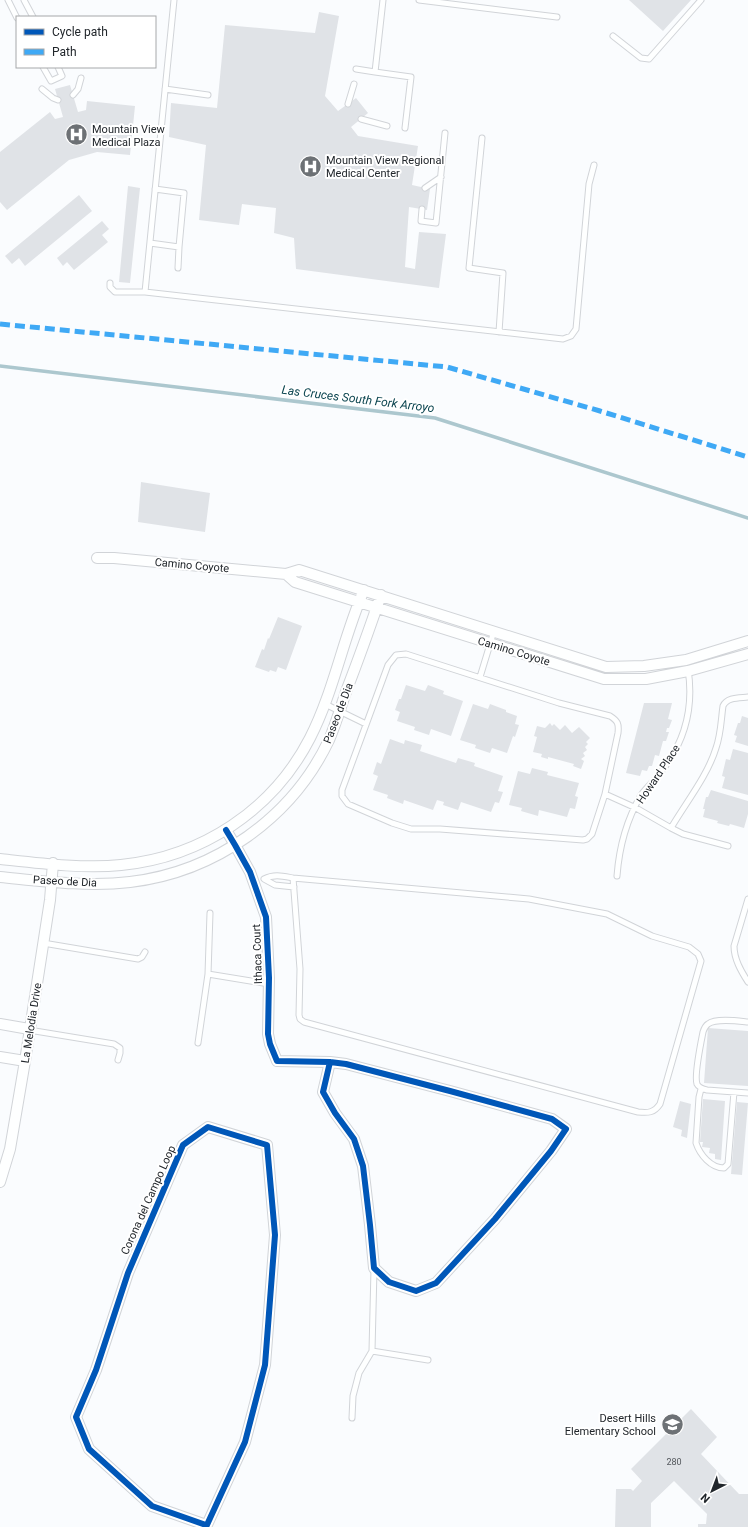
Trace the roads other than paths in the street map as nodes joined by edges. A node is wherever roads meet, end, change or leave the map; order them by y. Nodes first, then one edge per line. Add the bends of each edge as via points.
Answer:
1 (8, 0) edge
2 (24, 0) edge
3 (174, 0) edge
4 (383, 0) edge
5 (419, 0) edge
6 (701, 0) edge
7 (16, 16) edge
8 (32, 16) edge
9 (558, 17) dead end
10 (614, 36) dead end
11 (44, 68) edge
12 (58, 68) edge
13 (356, 69) dead end
14 (375, 72) junction
15 (81, 78) dead end
16 (354, 84) dead end
17 (42, 89) dead end
18 (165, 89) junction
19 (74, 95) dead end
20 (208, 95) dead end
21 (58, 100) dead end
22 (348, 104) dead end
23 (361, 118) dead end
24 (387, 126) dead end
25 (405, 128) dead end
26 (445, 133) dead end
27 (482, 138) dead end
28 (594, 165) dead end
29 (441, 177) junction
30 (425, 188) dead end
31 (155, 189) junction
32 (422, 209) dead end
33 (150, 243) junction
34 (179, 247) junction
35 (178, 268) dead end
36 (110, 282) dead end
37 (145, 292) junction
38 (499, 332) junction
39 (97, 558) dead end
40 (286, 574) junction
41 (364, 590) junction
42 (381, 595) junction
43 (359, 602) junction
44 (376, 608) junction
45 (494, 631) junction
46 (748, 641) edge
47 (490, 644) junction
48 (748, 654) edge
49 (686, 660) junction
50 (688, 671) junction
51 (480, 678) junction
52 (748, 697) edge
53 (324, 704) junction
54 (339, 712) junction
55 (366, 724) junction
56 (605, 794) junction
57 (636, 808) junction
58 (670, 828) junction
59 (226, 830) junction
60 (236, 845) junction
61 (728, 846) dead end
62 (0, 859) edge
63 (53, 863) junction
64 (0, 876) edge
65 (617, 876) dead end
66 (293, 878) junction
67 (264, 879) junction
68 (253, 880) junction
69 (52, 881) junction
70 (294, 887) junction
71 (748, 899) edge
72 (210, 913) dead end
73 (43, 943) junction
74 (145, 952) dead end
75 (208, 974) junction
76 (748, 982) edge
77 (269, 984) junction
78 (748, 1022) edge
79 (0, 1024) edge
80 (29, 1029) junction
81 (198, 1043) dead end
82 (0, 1057) edge
83 (118, 1060) dead end
84 (25, 1061) junction
85 (330, 1062) junction
86 (701, 1089) junction
87 (734, 1092) junction
88 (748, 1093) edge
89 (0, 1182) edge
90 (374, 1268) junction
91 (372, 1351) junction
92 (428, 1360) dead end
93 (352, 1418) dead end
94 (206, 1526) edge

1 - 7 lane
2 - 8 lane
3 - 18 lane
4 - 14 lane
5 - 9 lane
6 - 10 lane via 649,59 640,58
11 - 12 lane via 51,82 62,76
13 - 14 lane
14 - 25 lane via 411,77
15 - 19 lane
16 - 22 lane
17 - 21 lane
18 - 20 lane
18 - 31 lane
23 - 24 lane
26 - 29 lane
27 - 38 lane via 469,268 503,273
28 - 38 lane via 589,184 576,329 571,336 563,339
29 - 30 lane
29 - 32 lane via 436,223 421,221
31 - 33 lane
31 - 34 lane via 184,193
33 - 34 lane
33 - 37 lane
34 - 35 lane
36 - 37 lane via 110,287 115,292
37 - 38 lane
39 - 40 street, Camino Coyote
40 - 41 street, Camino Coyote via 299,570
40 - 43 street, Camino Coyote via 295,582
41 - 42 street, Camino Coyote
41 - 43 street, Paseo de Dia
42 - 44 street, Paseo de Dia
42 - 45 street, Camino Coyote
43 - 44 street, Camino Coyote
43 - 53 street, Paseo de Dia
44 - 47 street, Camino Coyote
44 - 54 street, Paseo de Dia
45 - 47 lane
45 - 49 street, Camino Coyote via 606,667 644,666
46 - 49 street, Camino Coyote
47 - 50 street, Camino Coyote via 604,679 646,678
47 - 51 lane
48 - 50 street, Camino Coyote
49 - 50 lane, Howard Place
50 - 57 lane, Howard Place via 689,713 682,736 675,752 642,795
51 - 55 lane via 406,654 396,655 388,665
51 - 56 lane via 559,703 605,714 616,720 618,733
52 - 58 lane via 724,702 716,750
53 - 54 lane
53 - 59 street, Paseo de Dia via 310,737 291,769 260,804
54 - 55 lane
54 - 60 street, Paseo de Dia via 322,753 298,788 272,817
55 - 56 lane via 342,796 348,804 402,827 583,840 592,834
56 - 57 lane
57 - 58 lane
57 - 65 lane, Howard Place via 623,840
58 - 61 lane
59 - 60 street, Ithaca Court
59 - 63 street, Paseo de Dia via 188,849 143,862 110,866
60 - 68 street, Ithaca Court
60 - 69 street, Paseo de Dia via 196,865 152,878 100,884
62 - 63 street, Paseo de Dia
63 - 69 street, La Melodia Drive
64 - 69 street, Paseo de Dia
66 - 67 lane via 277,875
66 - 70 lane
66 - 70 lane via 529,899 607,914 652,936 695,951 701,961 660,1104 653,1112 638,1112 304,1022 299,1015 300,969
67 - 68 lane
67 - 70 lane via 276,885
68 - 77 street, Ithaca Court via 266,917
69 - 73 street, La Melodia Drive
71 - 76 lane via 734,953
72 - 75 lane
73 - 74 lane via 138,959
73 - 80 street, La Melodia Drive
75 - 77 lane
75 - 81 lane
77 - 85 street, Ithaca Court via 268,1034 277,1061
78 - 86 lane via 714,1021 705,1026 696,1075 697,1084
79 - 80 street
80 - 83 lane via 114,1044 120,1048
80 - 84 street, La Melodia Drive
82 - 84 street
84 - 89 street, La Melodia Drive via 10,1149
85 - 90 street via 323,1092 354,1139 363,1166
85 - 90 street via 346,1064 552,1119 566,1129 495,1218 436,1283 416,1291 389,1282
86 - 87 lane
86 - 87 lane via 696,1143 703,1157 718,1168 724,1168 728,1164
87 - 88 lane
90 - 91 lane
91 - 92 lane
91 - 93 lane via 359,1373 353,1396
94 - 94 street, Corona del Campo Loop via 245,1442 265,1365 275,1235 267,1145 208,1127 183,1145 128,1273 96,1370 76,1417 89,1449 152,1506

